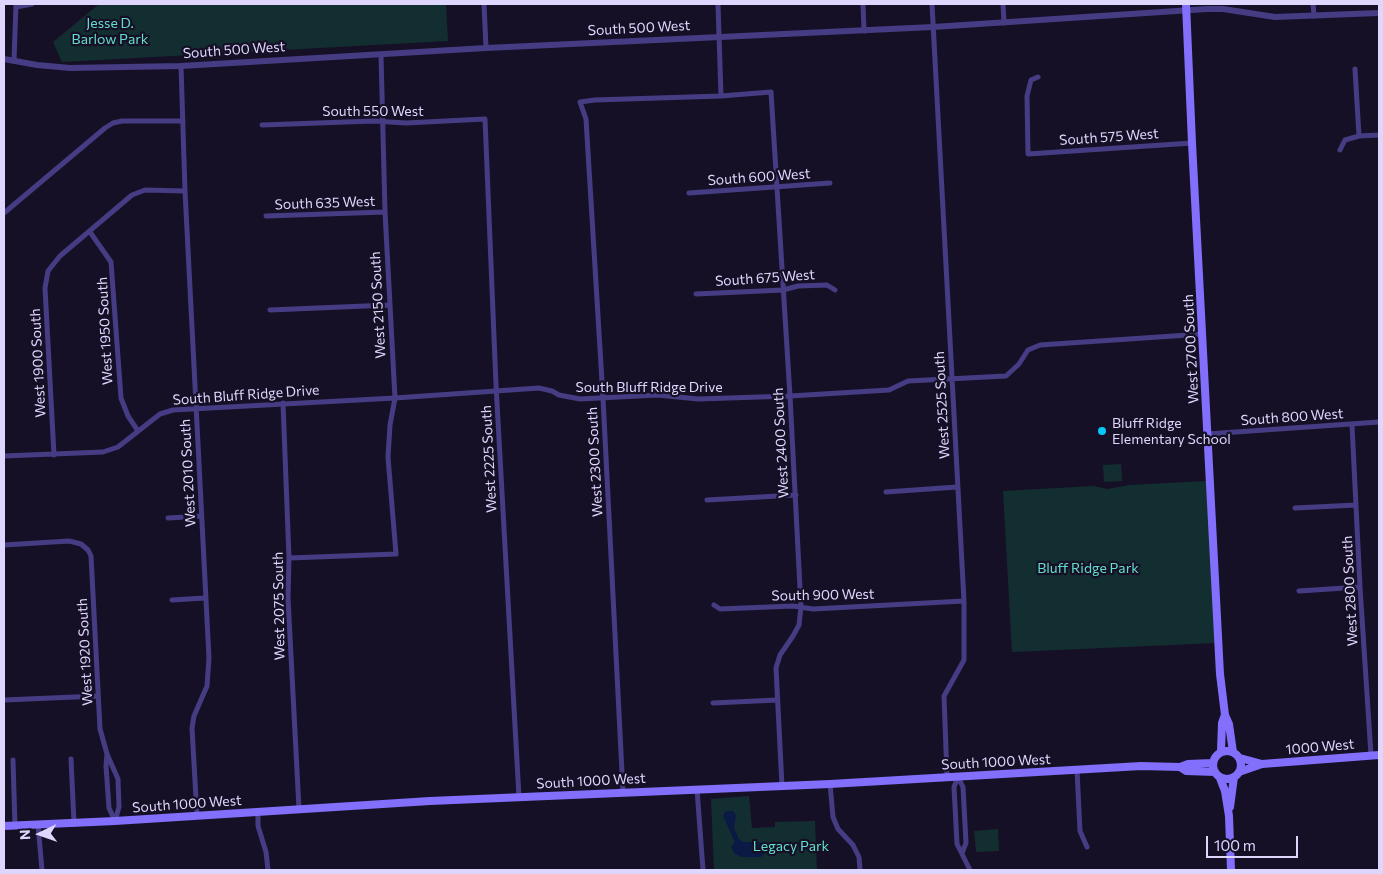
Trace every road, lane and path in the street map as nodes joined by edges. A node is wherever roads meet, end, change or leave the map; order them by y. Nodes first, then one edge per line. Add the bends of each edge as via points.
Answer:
1 (32, 4) edge
2 (484, 4) edge
3 (718, 4) edge
4 (863, 4) edge
5 (932, 4) edge
6 (1003, 4) edge
7 (1313, 4) edge
8 (16, 5) edge
9 (1186, 7) edge
10 (1379, 13) edge
11 (1314, 16) junction
12 (1004, 23) junction
13 (933, 28) junction
14 (864, 31) junction
15 (719, 38) junction
16 (486, 48) junction
17 (381, 55) junction
18 (4, 59) edge
19 (14, 60) junction
20 (181, 66) junction
21 (1355, 69) dead end
22 (1038, 77) dead end
23 (721, 96) junction
24 (485, 118) joint
25 (183, 121) junction
26 (382, 121) junction
27 (262, 124) dead end
28 (1379, 135) edge
29 (1359, 136) junction
30 (1192, 143) junction
31 (1340, 150) dead end
32 (830, 183) dead end
33 (777, 186) junction
34 (184, 191) junction
35 (690, 193) dead end
36 (385, 212) junction
37 (4, 213) edge
38 (266, 216) dead end
39 (90, 232) junction
40 (783, 290) junction
41 (835, 290) dead end
42 (696, 294) dead end
43 (389, 305) junction
44 (270, 310) dead end
45 (1203, 334) junction
46 (952, 379) junction
47 (496, 391) junction
48 (790, 396) junction
49 (395, 398) junction
50 (603, 398) junction
51 (283, 403) junction
52 (196, 408) junction
53 (1379, 422) edge
54 (1352, 425) junction
55 (138, 431) junction
56 (1207, 434) junction
57 (54, 455) junction
58 (4, 456) edge
59 (957, 487) junction
60 (886, 492) dead end
61 (796, 495) junction
62 (707, 500) dead end
63 (1356, 504) junction
64 (1295, 508) dead end
65 (201, 516) junction
66 (168, 518) dead end
67 (4, 545) edge
68 (289, 558) junction
69 (1360, 587) junction
70 (1299, 591) dead end
71 (206, 598) junction
72 (172, 600) dead end
73 (964, 601) junction
74 (714, 605) dead end
75 (801, 606) junction
76 (98, 696) junction
77 (4, 700) edge
78 (777, 700) junction
79 (713, 703) dead end
80 (1225, 715) junction
81 (1221, 751) junction
82 (1233, 752) junction
83 (107, 754) junction
84 (1375, 755) edge
85 (1240, 758) junction
86 (71, 759) dead end
87 (12, 760) dead end
88 (1212, 763) junction
89 (1262, 764) junction
90 (1180, 768) junction
91 (1077, 770) junction
92 (1218, 775) junction
93 (1237, 775) junction
94 (947, 777) junction
95 (958, 777) junction
96 (830, 784) junction
97 (782, 786) junction
98 (697, 789) junction
99 (624, 792) junction
100 (519, 797) junction
101 (299, 809) junction
102 (258, 812) junction
103 (197, 816) junction
104 (1229, 816) junction
105 (115, 821) junction
106 (74, 823) junction
107 (38, 825) junction
108 (4, 826) edge
109 (15, 826) junction
110 (1087, 847) dead end
111 (962, 853) junction
112 (42, 870) edge
113 (268, 870) edge
114 (703, 870) edge
115 (860, 870) edge
116 (970, 870) edge
117 (1231, 870) edge

1 - 8 street
2 - 16 street
3 - 15 street
4 - 14 street
5 - 13 street, West 2525 South
6 - 12 street
7 - 11 street
8 - 19 street
9 - 11 street, South 500 West via 1275,17
9 - 12 street, South 500 West
9 - 30 main road, West 2700 South
10 - 11 street, South 500 West
12 - 13 street, South 500 West
13 - 14 street, South 500 West
13 - 46 street, West 2525 South
14 - 15 street, South 500 West
15 - 16 street, South 500 West
15 - 23 street
16 - 17 street, South 500 West
17 - 20 street, South 500 West
17 - 26 street, West 2150 South
18 - 19 street, South 500 West
19 - 20 street, South 500 West via 92,69
20 - 25 street, West 2010 South
21 - 29 street
22 - 30 street, South 575 West via 1031,80 1026,96 1028,154
23 - 33 street, West 2400 South via 771,92
23 - 50 street, West 2300 South via 580,102 586,119
24 - 26 street, South 550 West via 406,123
24 - 47 street, West 2225 South
25 - 34 street, West 2010 South
25 - 37 street via 113,123
26 - 27 street, South 550 West
26 - 36 street, West 2150 South
28 - 29 street
29 - 31 street via 1345,140
30 - 45 main road, West 2700 South
32 - 33 street, South 600 West
33 - 35 street, South 600 West
33 - 40 street, West 2400 South
34 - 39 street via 138,192
34 - 52 street, West 2010 South
36 - 38 street, South 635 West
36 - 43 street, West 2150 South
39 - 55 street, West 1950 South via 112,262 121,398
39 - 57 street, West 1900 South via 60,256 48,271 45,288
40 - 41 street, South 675 West via 827,285
40 - 42 street, South 675 West
40 - 48 street, West 2400 South
43 - 44 street
43 - 49 street, West 2150 South
45 - 46 street, South Bluff Ridge Drive via 1040,345 1028,350 1006,376
45 - 56 main road, West 2700 South
46 - 48 street, South Bluff Ridge Drive via 908,381 889,390
46 - 59 street, West 2525 South
47 - 49 street, South Bluff Ridge Drive
47 - 50 street, South Bluff Ridge Drive via 539,388 571,398
47 - 100 street, West 2225 South
48 - 50 street, South Bluff Ridge Drive
48 - 61 street, West 2400 South
49 - 51 street, South Bluff Ridge Drive
49 - 68 street, West 2150 South via 388,457 396,554
50 - 99 street, West 2300 South
51 - 52 street, South Bluff Ridge Drive
51 - 68 street, West 2075 South
52 - 55 street, South Bluff Ridge Drive via 160,414
52 - 65 street, West 2010 South
53 - 54 street, South 800 West
54 - 56 street, South 800 West
54 - 63 street, West 2800 South
55 - 57 street, South Bluff Ridge Drive via 128,441 110,450
56 - 80 main road, West 2700 South
57 - 58 street, South Bluff Ridge Drive
59 - 60 street
59 - 73 street, West 2525 South
61 - 62 street
61 - 75 street, West 2400 South
63 - 64 street
63 - 69 street, West 2800 South
65 - 66 street
65 - 71 street, West 2010 South
67 - 76 street, West 1920 South via 69,541 87,549 91,556
68 - 101 street, West 2075 South via 288,598
69 - 70 street
69 - 84 street, West 2800 South
71 - 72 street
71 - 103 street, West 2010 South via 209,676 192,728
73 - 75 street, South 900 West via 813,609
73 - 94 street, West 2525 South via 964,660 944,696
74 - 75 street, South 900 West via 720,608
75 - 78 street, West 2400 South via 799,624 776,668
76 - 77 street
76 - 83 street, West 1920 South via 100,729
78 - 79 street
78 - 97 street, West 2400 South
80 - 81 main road, West 2700 South
80 - 82 main road, West 2700 South
81 - 82 main road
81 - 88 main road
82 - 85 main road
83 - 105 street, West 1920 South via 109,808
83 - 105 street, West 1920 South via 118,779 119,807
84 - 89 main road, 1000 West
85 - 89 main road
85 - 93 main road
86 - 106 street
87 - 109 street
88 - 90 main road, South 1000 West via 1188,764
88 - 92 main road
89 - 93 main road
90 - 91 main road, South 1000 West via 1141,766
90 - 92 main road, South 1000 West
91 - 95 main road, South 1000 West
91 - 110 street via 1080,831
92 - 93 main road via 1227,779
92 - 104 main road via 1225,791
93 - 104 main road
94 - 95 main road, South 1000 West
94 - 96 main road, South 1000 West
95 - 111 street via 964,797 966,843
95 - 111 street via 954,787 957,844
96 - 97 main road, South 1000 West
96 - 115 street via 833,817 838,829 853,845 859,857
97 - 98 main road, South 1000 West
98 - 99 main road, South 1000 West
98 - 114 street
99 - 100 main road, South 1000 West
100 - 101 main road, South 1000 West
101 - 102 main road, South 1000 West
102 - 103 main road, South 1000 West
102 - 113 street
103 - 105 main road, South 1000 West
104 - 117 main road
105 - 106 main road, South 1000 West
106 - 107 main road, South 1000 West
107 - 109 main road, South 1000 West
107 - 112 street
108 - 109 main road, South 1000 West
111 - 116 street

